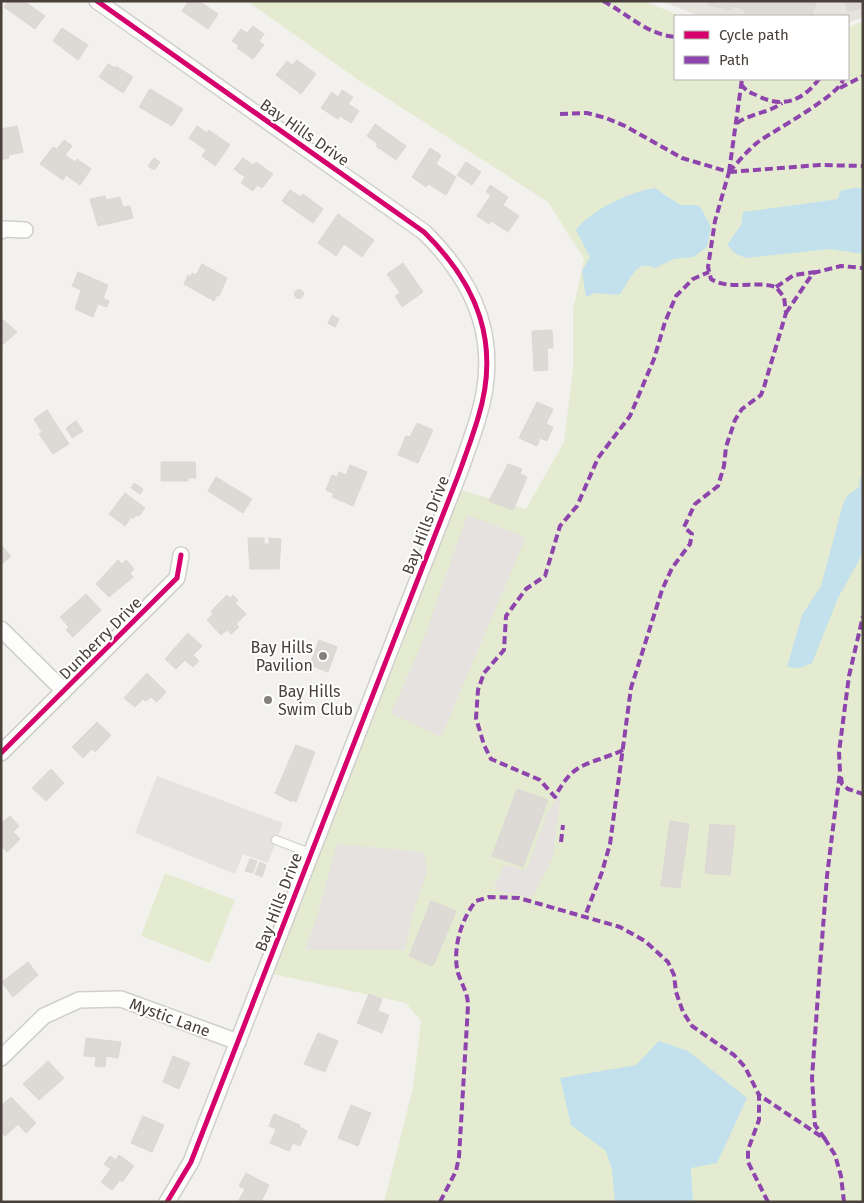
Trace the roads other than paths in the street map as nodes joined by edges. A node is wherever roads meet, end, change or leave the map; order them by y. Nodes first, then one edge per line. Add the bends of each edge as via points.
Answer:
1 (96, 1) edge
2 (25, 230) dead end
3 (1, 231) edge
4 (181, 555) dead end
5 (1, 629) edge
6 (64, 691) junction
7 (1, 753) edge
8 (276, 840) dead end
9 (310, 853) junction
10 (238, 1042) junction
11 (1, 1058) edge
12 (167, 1202) edge

1 - 9 street, Bay Hills Drive via 424,232 445,253 462,278 483,323 486,380 479,417
2 - 3 street
4 - 6 street, Dunberry Drive via 178,578
5 - 6 street
6 - 7 street, Dunberry Drive
8 - 9 lane
9 - 10 street, Bay Hills Drive
10 - 11 street, Mystic Lane via 121,999 79,1000 44,1016
10 - 12 street, Bay Hills Drive via 190,1162

